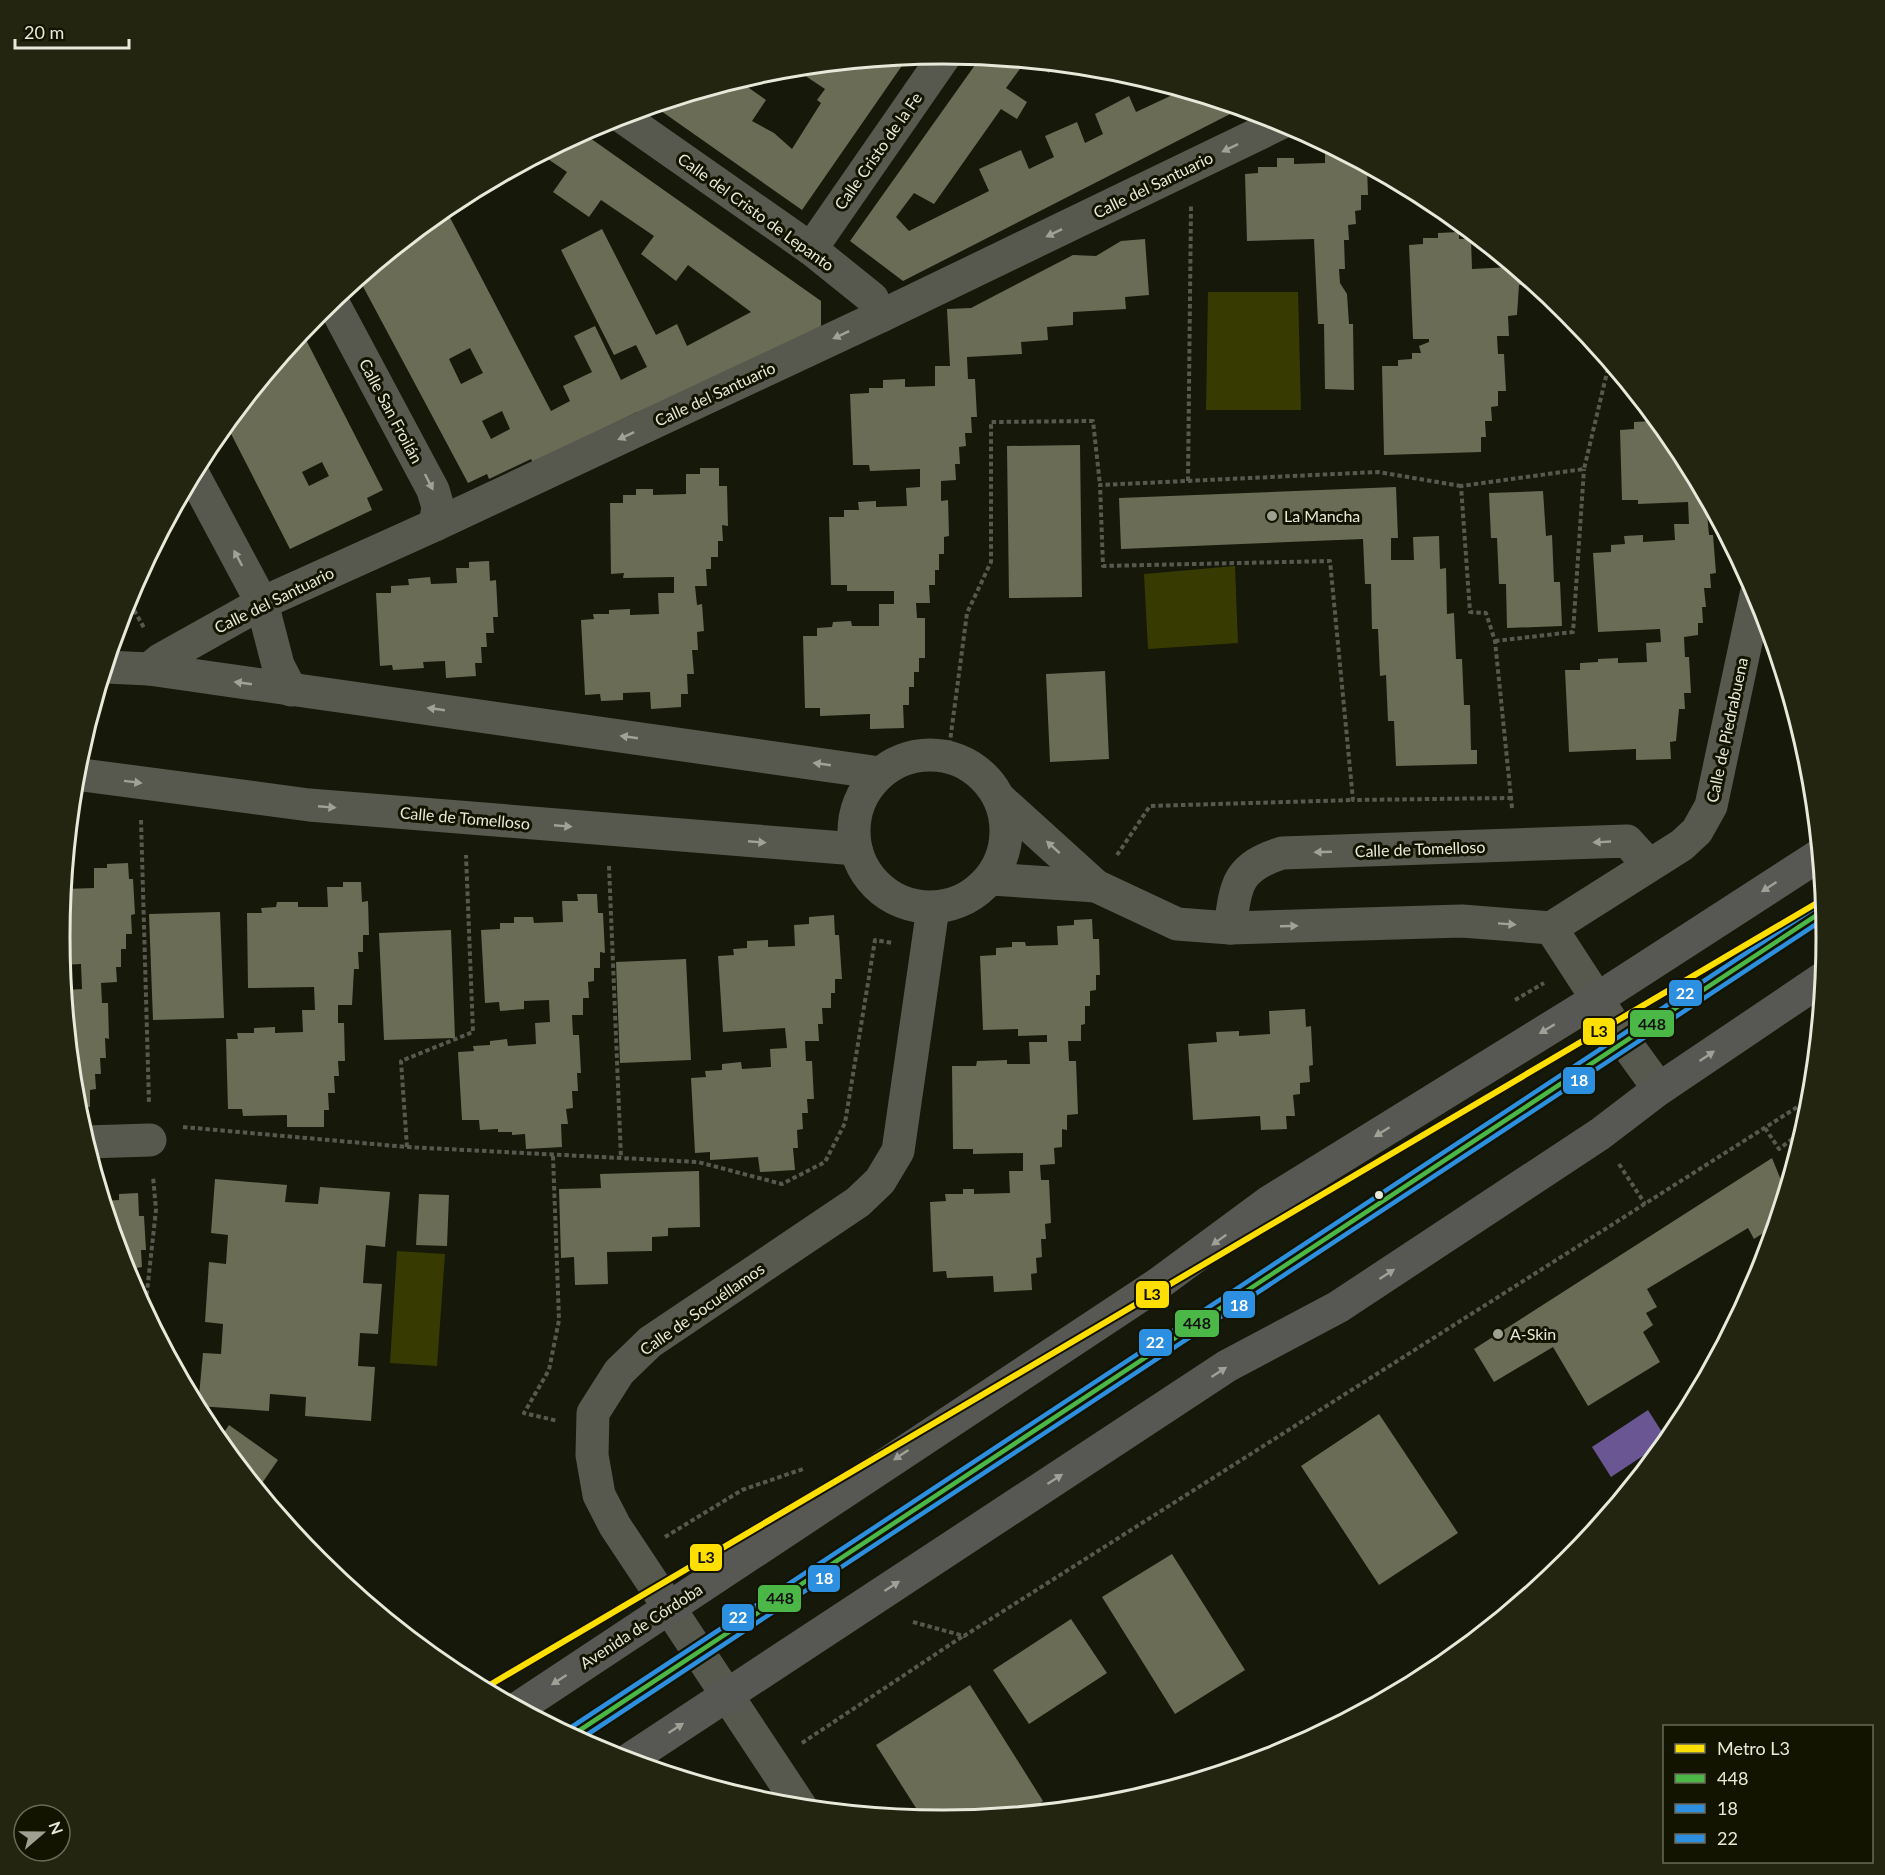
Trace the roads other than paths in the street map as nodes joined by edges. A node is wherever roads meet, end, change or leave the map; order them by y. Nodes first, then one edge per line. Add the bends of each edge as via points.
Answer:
1 (939, 64) edge
2 (631, 123) edge
3 (1270, 128) edge
4 (811, 249) junction
5 (336, 309) edge
6 (881, 316) junction
7 (198, 483) edge
8 (435, 525) junction
9 (262, 603) junction
10 (1752, 612) edge
11 (113, 667) edge
12 (149, 669) junction
13 (291, 690) junction
14 (880, 773) junction
15 (85, 775) edge
16 (1001, 800) junction
17 (856, 849) junction
18 (1812, 860) edge
19 (1649, 865) junction
20 (991, 879) junction
21 (1096, 886) junction
22 (933, 908) junction
23 (1815, 916) edge
24 (1230, 928) junction
25 (1551, 928) junction
26 (1814, 984) edge
27 (1597, 999) junction
28 (1625, 1042) junction
29 (1659, 1089) junction
30 (150, 1140) road end
31 (94, 1142) edge
32 (525, 1704) edge
33 (579, 1731) edge
34 (637, 1755) edge
35 (795, 1798) edge

1 - 4 street, Calle Cristo de la Fe
2 - 4 street, Calle del Cristo de Lepanto
3 -> 6 street, Calle del Santuario
4 - 6 street, Calle del Cristo de Lepanto via 872,298
5 -> 8 street, Calle San Froilán via 433,490 438,507
6 -> 8 street, Calle del Santuario
9 -> 7 street
8 - 9 street, Calle del Santuario
9 - 12 street, Calle del Santuario
9 - 13 street via 278,665
10 - 19 street, Calle de Piedrabuena via 1711,806 1697,831
11 - 12 street
13 -> 12 street
14 -> 13 street
14 - 16 street via 903,759 929,754 955,758 974,767
14 - 17 street via 857,808 853,828
15 -> 17 street, Calle de Tomelloso via 309,805
16 - 20 street via 1006,841 1002,861
21 -> 16 street
17 - 22 street via 866,873 884,892 908,905
18 -> 27 main road, Avenida de Córdoba
19 -> 24 street, Calle de Tomelloso via 1627,841 1282,853 1258,860 1239,880
19 - 25 street, Calle de Piedrabuena
20 - 21 street
20 - 22 street via 975,894 955,904
21 - 24 street via 1177,924
22 - 35 street, Calle de Socuéllamos via 898,1151 880,1181 858,1202 650,1342 619,1372 593,1413 592,1455 599,1495 615,1526
23 - 28 lane
24 -> 25 street via 1462,921
25 - 27 street
29 -> 26 main road
27 - 28 street
27 -> 32 main road, Avenida de Córdoba via 1269,1202 1158,1284
28 - 29 street
28 - 33 lane
34 -> 29 main road via 1227,1366 1347,1300 1600,1134
30 - 31 street

